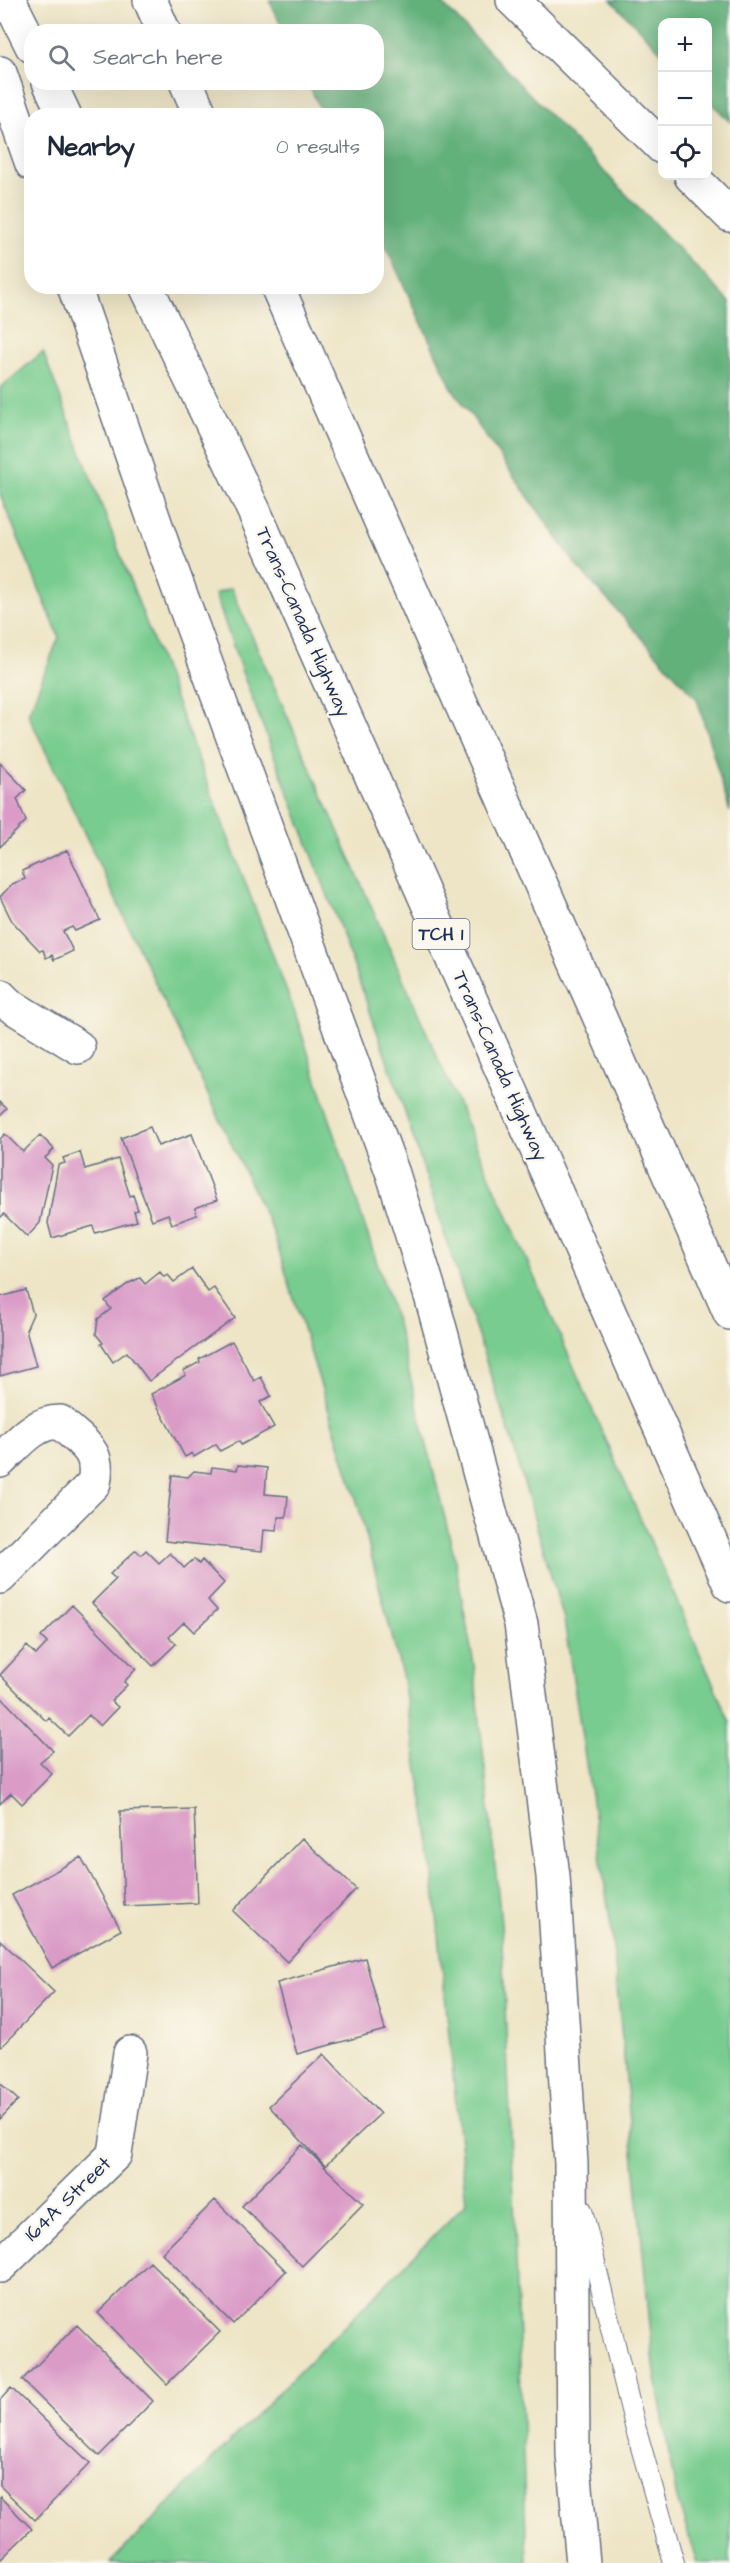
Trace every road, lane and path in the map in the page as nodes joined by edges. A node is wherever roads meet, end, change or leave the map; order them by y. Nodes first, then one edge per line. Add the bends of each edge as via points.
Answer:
1 (9, 0) edge
2 (150, 0) edge
3 (513, 0) edge
4 (160, 24) edge
5 (24, 30) edge
6 (0, 73) edge
7 (53, 90) edge
8 (190, 90) edge
9 (61, 108) edge
10 (197, 108) edge
11 (24, 141) edge
12 (658, 142) edge
13 (698, 183) edge
14 (730, 215) edge
15 (77, 294) edge
16 (150, 294) edge
17 (281, 294) edge
18 (0, 996) edge
19 (78, 1047) dead end
20 (730, 1313) edge
21 (0, 1461) edge
22 (0, 1577) edge
23 (730, 1585) edge
24 (130, 2053) dead end
25 (571, 2164) junction
26 (0, 2266) edge
27 (573, 2455) junction
28 (560, 2563) edge
29 (583, 2563) edge
30 (674, 2563) edge

1 - 5 main road
2 - 4 main road
3 - 12 main road
6 - 11 main road
7 - 9 main road
8 - 10 main road
13 - 14 main road
15 - 25 main road via 168,560 393,1174 522,1624 553,1876
16 - 23 main road, Trans-Canada Highway / TCH 1 via 259,522
17 - 20 main road
18 - 19 main road
21 - 22 main road via 35,1428 47,1422 60,1422 95,1456 97,1468 94,1483
24 - 26 main road, 164A Street via 115,2154
25 - 27 main road
25 - 30 lane via 635,2426
27 - 28 main road
27 - 29 main road

